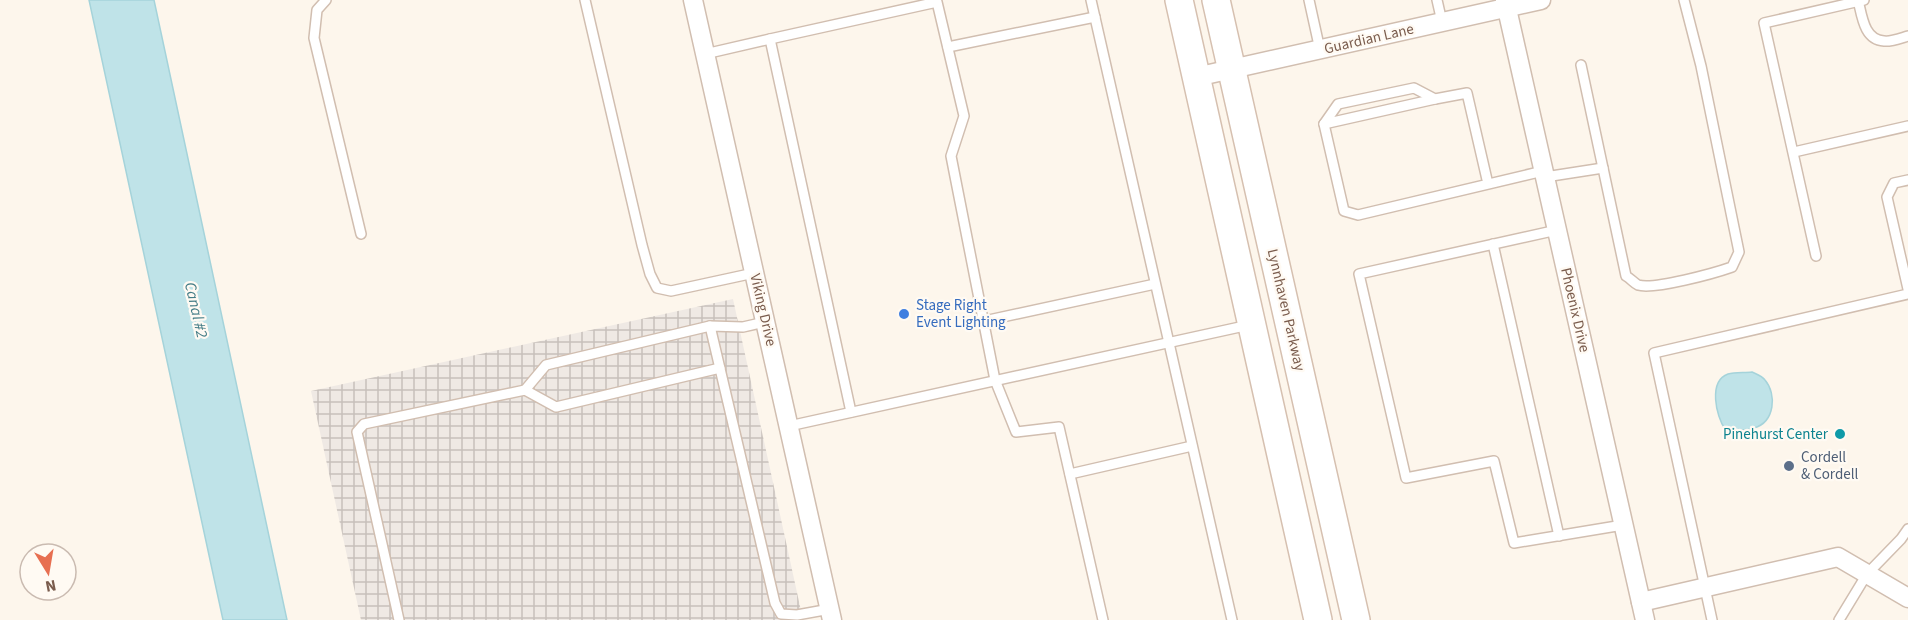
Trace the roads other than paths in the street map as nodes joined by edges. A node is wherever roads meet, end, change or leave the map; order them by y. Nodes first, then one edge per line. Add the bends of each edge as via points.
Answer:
1 (326, 0) edge
2 (585, 0) edge
3 (693, 0) edge
4 (1091, 0) edge
5 (1179, 0) edge
6 (1216, 0) edge
7 (1309, 0) edge
8 (1437, 0) edge
9 (1541, 0) edge
10 (1684, 0) edge
11 (1860, 0) edge
12 (942, 1) edge
13 (1506, 4) edge
14 (1095, 17) junction
15 (1442, 22) junction
16 (1908, 36) edge
17 (770, 39) junction
18 (948, 47) junction
19 (1320, 50) junction
20 (705, 54) junction
21 (1581, 65) dead end
22 (1232, 69) junction
23 (1196, 77) junction
24 (1435, 99) junction
25 (1324, 124) junction
26 (1908, 126) edge
27 (1794, 152) junction
28 (1603, 168) junction
29 (1544, 174) junction
30 (1908, 180) edge
31 (1488, 184) junction
32 (1557, 230) junction
33 (361, 234) dead end
34 (1493, 244) junction
35 (1816, 256) dead end
36 (754, 273) junction
37 (1155, 284) junction
38 (1908, 289) edge
39 (1908, 294) edge
40 (984, 321) junction
41 (765, 322) junction
42 (1252, 324) junction
43 (710, 326) junction
44 (1168, 342) junction
45 (720, 368) junction
46 (995, 381) junction
47 (525, 390) junction
48 (851, 412) junction
49 (789, 426) junction
50 (1192, 446) junction
51 (1070, 474) junction
52 (1623, 525) junction
53 (1908, 529) edge
54 (1559, 536) junction
55 (1866, 574) junction
56 (1705, 587) junction
57 (1908, 597) edge
58 (1641, 602) junction
59 (831, 614) edge
60 (399, 620) edge
61 (1103, 620) edge
62 (1232, 620) edge
63 (1318, 620) edge
64 (1356, 620) edge
65 (1645, 620) edge
66 (1712, 620) edge
67 (1839, 620) edge

1 - 33 lane via 316,10 314,38
2 - 36 lane via 645,254 657,288 671,291
3 - 20 street, Viking Drive
4 - 14 lane
5 - 23 main road
6 - 22 main road, Lynnhaven Parkway
7 - 19 lane
8 - 15 lane
9 - 13 street, Guardian Lane
10 - 28 lane via 1739,252 1732,267 1653,286 1638,285 1626,276
11 - 16 lane via 1866,30 1873,38 1885,41
11 - 27 lane via 1764,23
12 - 17 lane
12 - 18 lane
13 - 15 street, Guardian Lane
13 - 29 street, Phoenix Drive
14 - 18 lane
14 - 37 lane
15 - 19 street, Guardian Lane
17 - 20 lane
17 - 48 lane
18 - 40 lane via 964,117 951,156
19 - 22 street, Guardian Lane
20 - 36 street, Viking Drive
21 - 28 lane
22 - 23 street, Guardian Lane
22 - 64 main road, Lynnhaven Parkway
23 - 42 main road
24 - 25 lane
24 - 25 lane via 1414,88 1338,104
24 - 31 lane via 1467,93
25 - 31 lane via 1344,212 1358,215
26 - 27 lane
27 - 35 lane
28 - 29 lane
29 - 31 lane
29 - 32 street, Phoenix Drive
30 - 38 lane via 1894,183 1887,197
32 - 34 lane
32 - 52 street, Phoenix Drive
34 - 54 lane
34 - 54 lane via 1359,274 1406,478 1494,460 1514,543
36 - 41 street, Viking Drive
37 - 40 lane
37 - 44 lane
39 - 56 lane via 1654,353
40 - 46 lane
41 - 43 lane via 743,327
41 - 49 street, Viking Drive
42 - 44 lane
42 - 63 main road
43 - 45 lane
43 - 47 lane via 546,365
44 - 46 lane
44 - 50 lane
45 - 47 lane via 556,407
45 - 59 lane via 776,603 781,614
46 - 48 lane
46 - 51 lane via 1016,432 1059,427
47 - 60 lane via 364,424 357,432
48 - 49 lane
49 - 59 street, Viking Drive
50 - 51 lane
50 - 62 lane
51 - 61 lane
52 - 54 lane
52 - 58 street, Phoenix Drive
53 - 55 lane
55 - 56 street via 1838,557
55 - 57 street
55 - 67 lane
56 - 58 street
56 - 66 lane
58 - 65 street, Phoenix Drive

